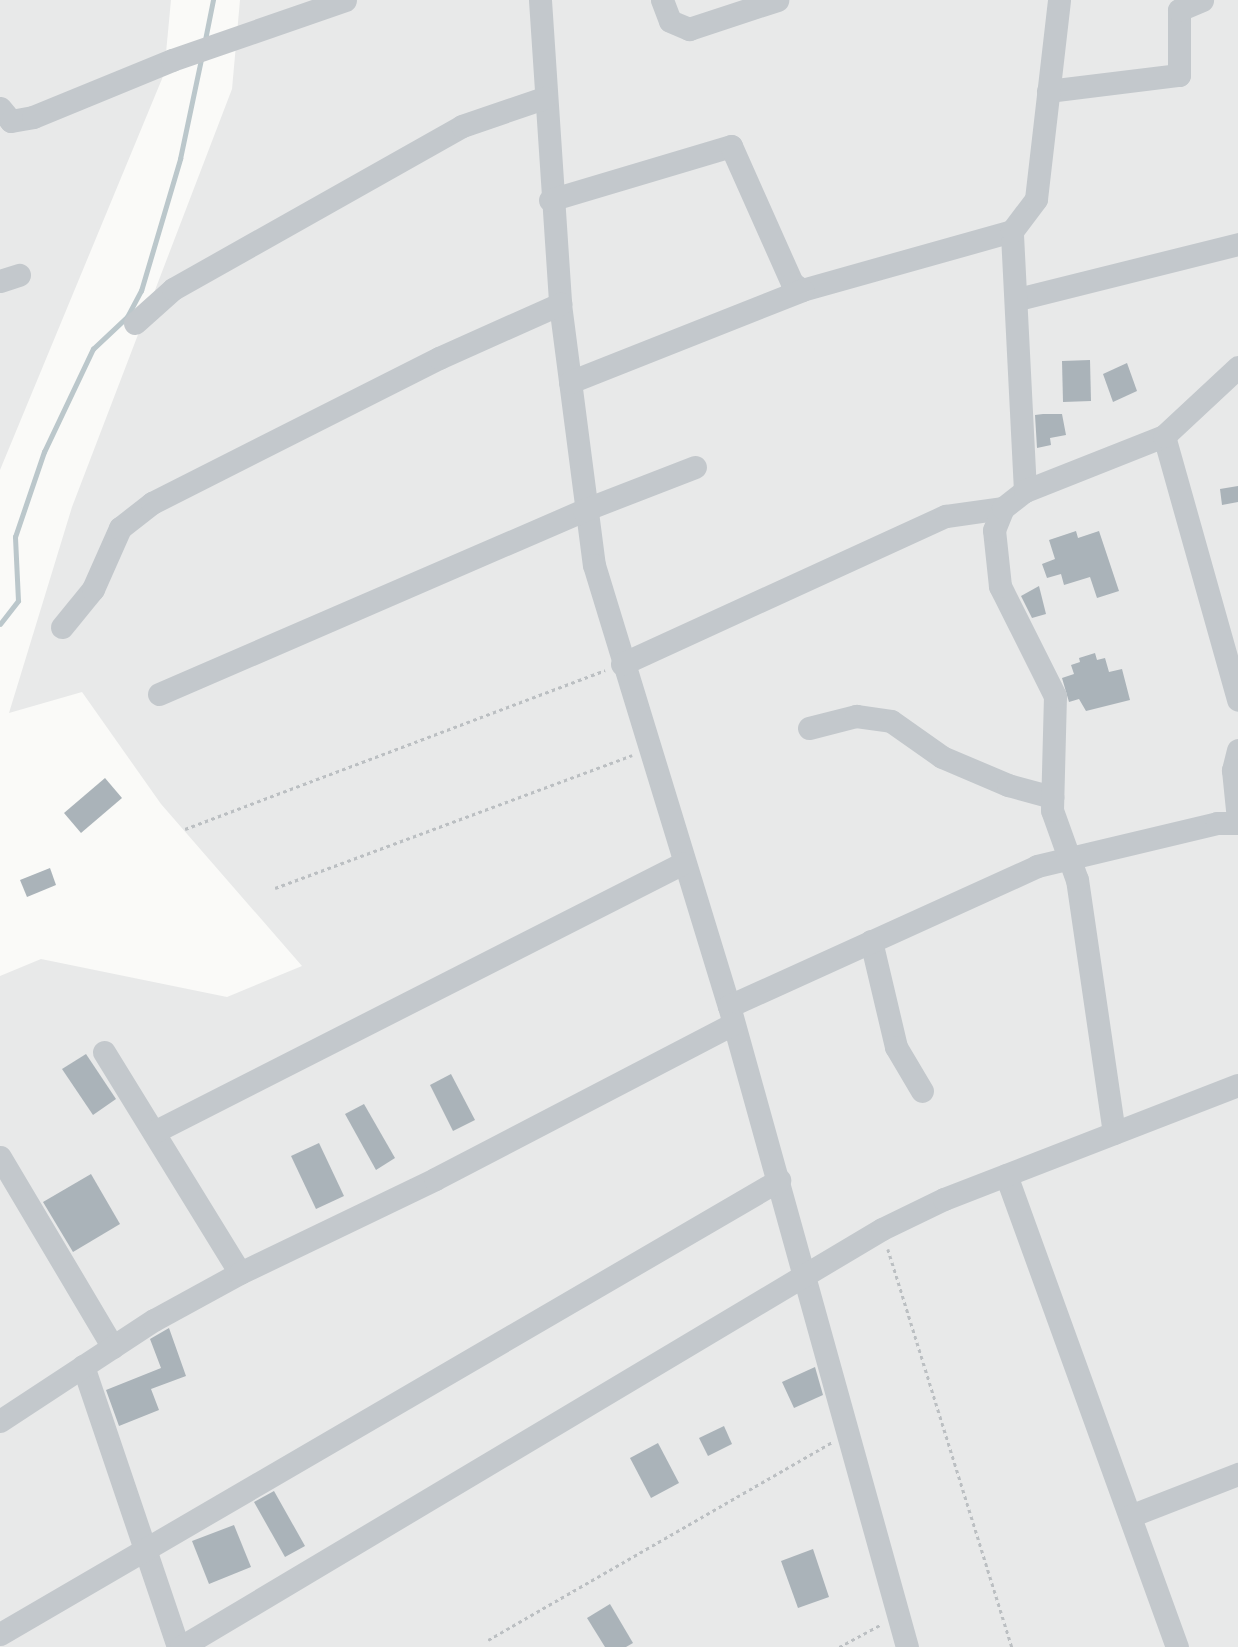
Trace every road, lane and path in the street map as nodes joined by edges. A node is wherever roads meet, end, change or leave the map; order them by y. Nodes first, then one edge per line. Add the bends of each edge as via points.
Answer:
1 (345, 0) edge
2 (540, 0) edge
3 (662, 0) edge
4 (777, 0) edge
5 (1059, 0) edge
6 (1202, 0) edge
7 (1048, 91) junction
8 (544, 97) junction
9 (4, 119) edge
10 (550, 200) junction
11 (1012, 231) junction
12 (1238, 244) edge
13 (802, 290) junction
14 (1018, 299) junction
15 (560, 304) junction
16 (135, 323) dead end
17 (1238, 367) edge
18 (570, 382) junction
19 (1164, 436) junction
20 (695, 467) dead end
21 (1026, 491) junction
22 (1003, 508) junction
23 (583, 510) junction
24 (62, 627) dead end
25 (622, 664) junction
26 (159, 694) dead end
27 (1238, 699) edge
28 (809, 729) dead end
29 (648, 749) junction
30 (1238, 750) edge
31 (1052, 797) junction
32 (1238, 821) edge
33 (185, 829) dead end
34 (1071, 856) junction
35 (683, 863) junction
36 (275, 888) dead end
37 (871, 941) junction
38 (731, 1015) junction
39 (104, 1052) dead end
40 (1238, 1086) edge
41 (922, 1091) dead end
42 (154, 1132) junction
43 (1114, 1133) junction
44 (0, 1157) edge
45 (1006, 1175) junction
46 (779, 1180) junction
47 (882, 1229) junction
48 (240, 1273) junction
49 (804, 1276) junction
50 (113, 1347) junction
51 (83, 1366) junction
52 (0, 1420) edge
53 (849, 1432) junction
54 (1238, 1474) edge
55 (1129, 1516) junction
56 (145, 1553) junction
57 (898, 1615) junction
58 (0, 1634) edge
59 (488, 1640) dead end
60 (179, 1647) edge
61 (839, 1647) edge
62 (907, 1647) edge
63 (1012, 1647) edge
64 (1177, 1647) edge

1 - 9 street via 172,60 52,111
2 - 8 street
3 - 4 street via 670,21 689,29
5 - 7 street
6 - 7 street via 1179,9 1179,75
7 - 11 street via 1036,199
8 - 10 street
8 - 16 street via 462,126 173,289
10 - 13 street via 731,146 792,283
10 - 15 street
11 - 13 street
11 - 14 street
12 - 14 street
13 - 18 street
14 - 21 street
15 - 18 street
15 - 24 street via 439,358 152,503 120,528 93,589
17 - 19 street
18 - 23 street
19 - 21 street
19 - 27 street
20 - 23 street
21 - 22 street
22 - 25 street via 946,516
22 - 31 street via 996,519 993,549 1000,586 1055,696
23 - 25 street
23 - 26 street
25 - 29 street
25 - 33 path
28 - 31 street via 856,716 891,721 942,757 1007,785
29 - 35 street
29 - 36 path
30 - 32 street via 1233,770
31 - 34 street via 1059,835
32 - 34 street
34 - 37 street via 999,881
34 - 43 street
35 - 38 street
35 - 42 street
37 - 38 street
37 - 41 street via 896,1047
38 - 46 street
38 - 48 street via 435,1179
39 - 42 street
40 - 43 street
42 - 48 street
43 - 45 street
44 - 50 street
45 - 47 street
45 - 55 street
46 - 49 street
46 - 56 street
47 - 49 street
47 - 63 path
48 - 50 street
49 - 53 street
49 - 60 street
50 - 51 street
51 - 52 street
51 - 56 street
53 - 57 street
53 - 59 path
54 - 55 street
55 - 64 street
56 - 58 street
56 - 60 street
57 - 61 path
57 - 62 street

